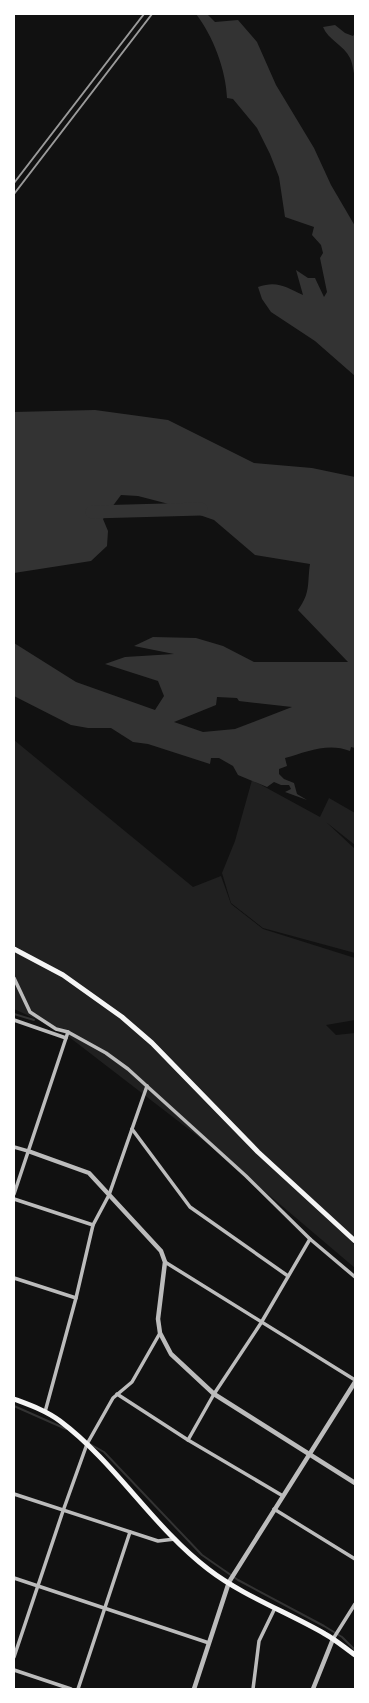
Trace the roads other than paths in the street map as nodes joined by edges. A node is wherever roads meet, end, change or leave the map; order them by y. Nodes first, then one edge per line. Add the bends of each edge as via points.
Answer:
1 (14, 949) edge
2 (14, 978) edge
3 (14, 1020) edge
4 (68, 1032) junction
5 (66, 1038) junction
6 (147, 1086) junction
7 (132, 1129) junction
8 (14, 1147) edge
9 (28, 1151) junction
10 (14, 1194) edge
11 (109, 1195) junction
12 (14, 1200) edge
13 (93, 1225) junction
14 (310, 1239) junction
15 (355, 1241) edge
16 (165, 1262) junction
17 (288, 1276) junction
18 (355, 1277) edge
19 (14, 1278) edge
20 (76, 1298) junction
21 (261, 1323) junction
22 (160, 1333) junction
23 (355, 1381) edge
24 (117, 1394) junction
25 (214, 1394) junction
26 (14, 1399) edge
27 (45, 1412) junction
28 (188, 1440) junction
29 (87, 1444) junction
30 (309, 1454) junction
31 (355, 1483) edge
32 (14, 1494) edge
33 (283, 1496) junction
34 (274, 1510) junction
35 (63, 1511) junction
36 (130, 1532) junction
37 (176, 1539) junction
38 (355, 1559) edge
39 (14, 1578) edge
40 (229, 1582) junction
41 (38, 1586) junction
42 (355, 1604) edge
43 (105, 1608) junction
44 (275, 1608) junction
45 (332, 1639) junction
46 (209, 1643) junction
47 (355, 1655) edge
48 (14, 1657) edge
49 (14, 1670) edge
50 (71, 1689) edge
51 (78, 1689) edge
52 (194, 1689) edge
53 (253, 1689) edge
54 (314, 1689) edge

1 - 15 main road via 63,975 122,1017 152,1043 258,1152
2 - 4 street via 30,1012 56,1029
3 - 5 street
4 - 5 street
4 - 6 street via 106,1053
5 - 9 street
6 - 7 street
6 - 14 street via 246,1176
7 - 11 street
7 - 17 street via 190,1208
8 - 9 street
9 - 10 street
9 - 11 street via 89,1173
11 - 13 street
11 - 16 street via 161,1251
12 - 13 street
13 - 20 street
14 - 17 street
14 - 18 street
16 - 21 street
16 - 22 street via 158,1319
17 - 21 street
19 - 20 street
20 - 27 street
21 - 23 street
21 - 25 street
22 - 24 street via 132,1382
22 - 25 street via 171,1354
23 - 30 street
24 - 28 street
24 - 29 street
25 - 28 street
25 - 30 street
26 - 27 main road
27 - 29 main road
28 - 33 street
29 - 35 street
29 - 37 main road
30 - 31 street
30 - 33 street
32 - 35 street
33 - 34 street
34 - 38 street
34 - 40 street
35 - 36 street
35 - 41 street
36 - 37 street via 158,1541
36 - 43 street
37 - 40 main road via 208,1569
39 - 41 street
40 - 44 main road
40 - 46 street
41 - 43 street
41 - 48 street
42 - 45 street
43 - 46 street
43 - 51 street
44 - 45 main road
44 - 53 street via 259,1641
45 - 47 main road
45 - 54 street
46 - 52 street
49 - 50 street

